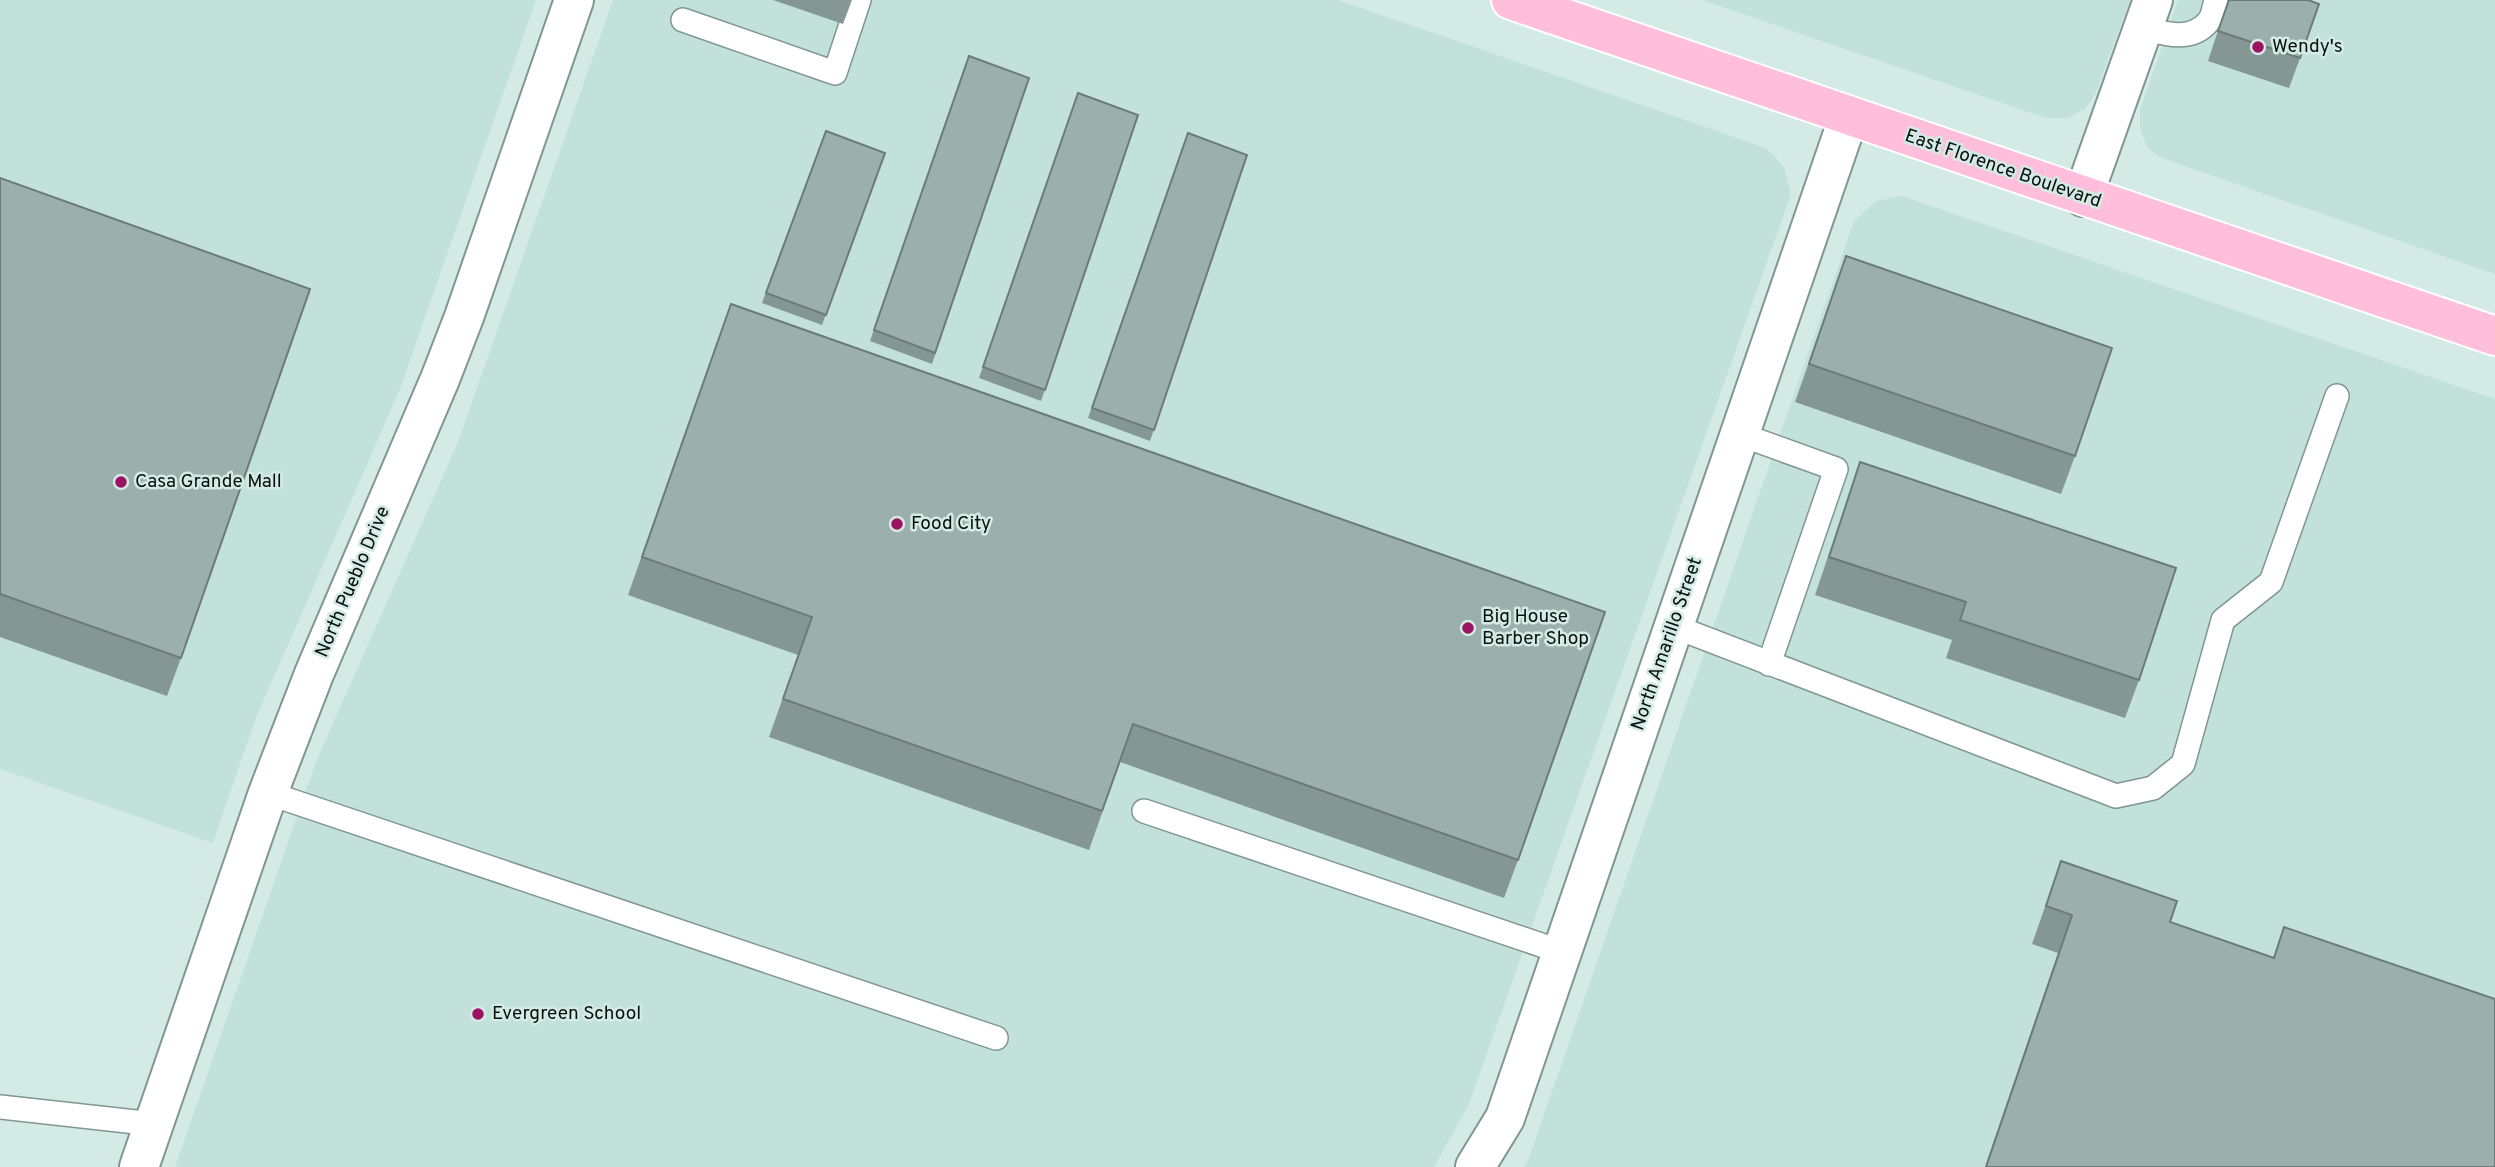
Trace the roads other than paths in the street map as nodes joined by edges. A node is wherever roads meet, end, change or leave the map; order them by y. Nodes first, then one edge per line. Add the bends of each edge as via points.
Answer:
1 (574, 0) edge
2 (859, 0) edge
3 (1511, 0) edge
4 (2217, 0) edge
5 (2148, 14) edge
6 (683, 20) dead end
7 (1849, 116) junction
8 (2083, 197) junction
9 (2495, 336) edge
10 (2337, 396) dead end
11 (1739, 435) junction
12 (1673, 626) junction
13 (1769, 664) junction
14 (268, 793) junction
15 (1144, 811) dead end
16 (1562, 952) junction
17 (996, 1038) dead end
18 (0, 1107) edge
19 (154, 1124) junction
20 (139, 1167) edge
21 (1475, 1167) edge

1 - 14 street, North Pueblo Drive via 450,354
2 - 6 lane via 835,73
3 - 7 main road, East Florence Boulevard
4 - 5 lane via 2209,21 2193,33 2174,36
5 - 8 street
7 - 8 main road, East Florence Boulevard
7 - 11 street, North Amarillo Street
8 - 9 main road, East Florence Boulevard
10 - 13 lane via 2271,582 2223,620 2183,764 2153,788 2116,796
11 - 12 street, North Amarillo Street
11 - 13 lane via 1836,469
12 - 13 lane
12 - 16 street, North Amarillo Street
14 - 17 lane
14 - 19 street, North Pueblo Drive
15 - 16 lane
16 - 21 street, North Amarillo Street via 1505,1118
18 - 19 lane
19 - 20 street, North Pueblo Drive

